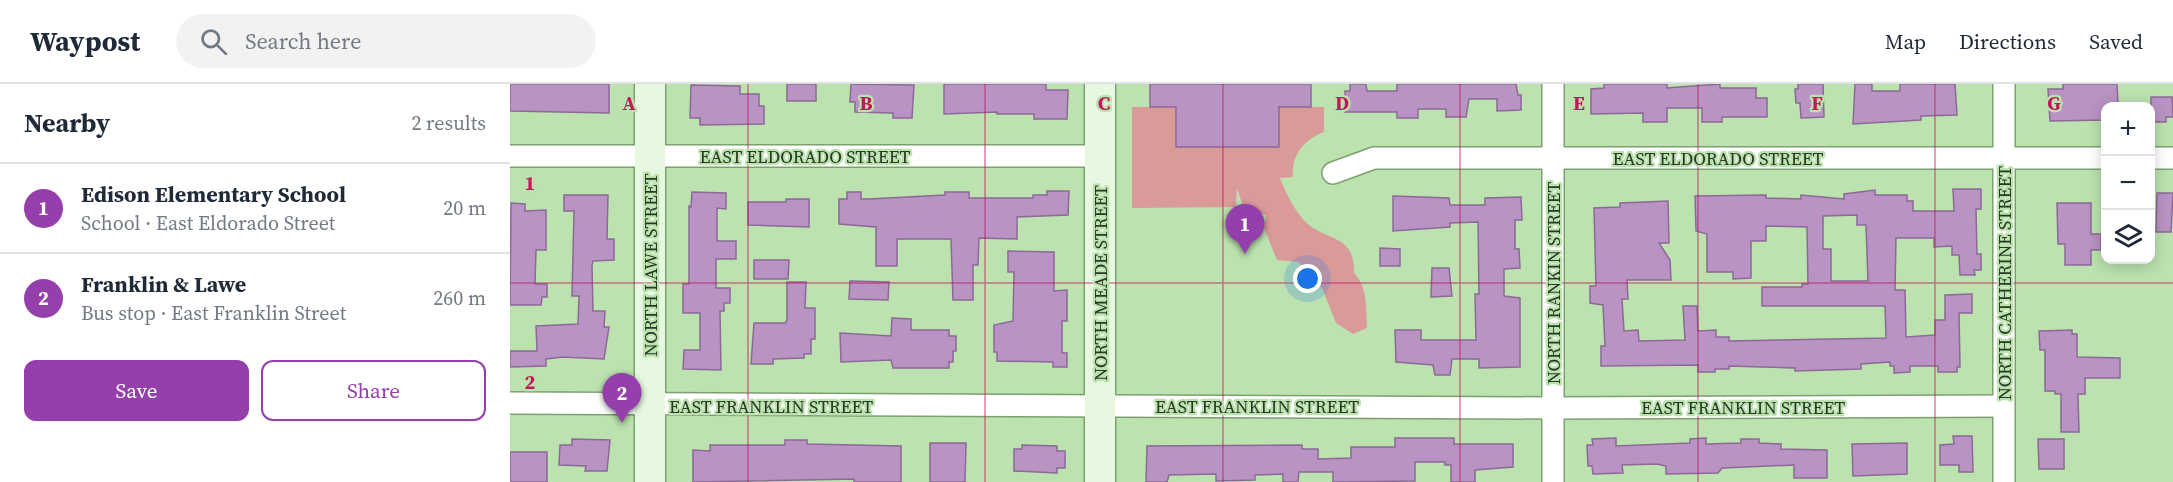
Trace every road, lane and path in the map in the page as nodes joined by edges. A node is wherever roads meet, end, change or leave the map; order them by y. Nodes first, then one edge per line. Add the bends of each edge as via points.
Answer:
1 (650, 84) edge
2 (1100, 84) edge
3 (1553, 84) edge
4 (2004, 84) edge
5 (510, 156) edge
6 (650, 156) junction
7 (1100, 156) junction
8 (1553, 158) junction
9 (2004, 158) junction
10 (2101, 158) edge
11 (2155, 158) edge
12 (2173, 158) edge
13 (1333, 173) dead end
14 (510, 404) edge
15 (649, 406) junction
16 (1100, 406) junction
17 (2003, 406) junction
18 (1552, 408) junction
19 (650, 482) edge
20 (1100, 482) edge
21 (1553, 482) edge
22 (2004, 482) edge

1 - 6 main road, NORTH LAWE STREET
2 - 7 main road, NORTH MEADE STREET
3 - 8 street, NORTH RANKIN STREET
4 - 9 street, NORTH CATHERINE STREET
5 - 6 street, EAST ELDORADO STREET
6 - 7 street, EAST ELDORADO STREET
6 - 15 main road, NORTH LAWE STREET
7 - 16 main road, NORTH MEADE STREET
8 - 9 street, EAST ELDORADO STREET
8 - 13 street, EAST ELDORADO STREET via 1374,158
8 - 18 street, NORTH RANKIN STREET
9 - 10 street, EAST ELDORADO STREET
9 - 17 street, NORTH CATHERINE STREET
11 - 12 street
14 - 15 street, EAST FRANKLIN STREET
15 - 16 street, EAST FRANKLIN STREET
15 - 19 main road, NORTH LAWE STREET
16 - 18 street, EAST FRANKLIN STREET
16 - 20 main road, NORTH MEADE STREET
17 - 18 street, EAST FRANKLIN STREET
17 - 22 street, NORTH CATHERINE STREET
18 - 21 street, NORTH RANKIN STREET

